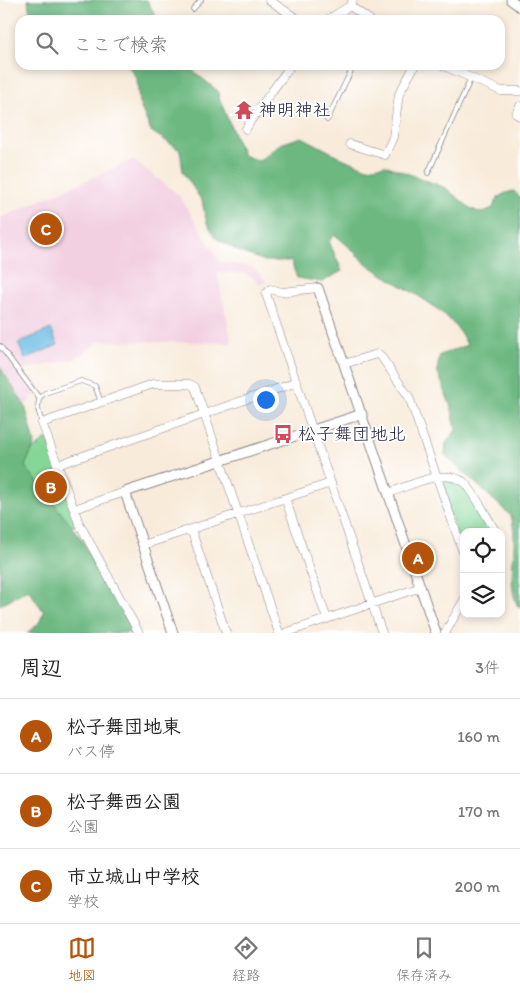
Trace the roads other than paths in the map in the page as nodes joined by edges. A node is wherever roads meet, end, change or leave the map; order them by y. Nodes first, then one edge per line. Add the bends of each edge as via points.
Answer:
1 (201, 0) edge
2 (269, 0) edge
3 (511, 0) edge
4 (351, 3) edge
5 (520, 7) edge
6 (193, 9) dead end
7 (292, 15) edge
8 (334, 15) edge
9 (364, 15) edge
10 (287, 70) edge
11 (352, 70) edge
12 (413, 70) edge
13 (453, 70) edge
14 (471, 78) junction
15 (520, 91) edge
16 (520, 106) edge
17 (520, 116) edge
18 (327, 120) dead end
19 (246, 129) dead end
20 (350, 144) dead end
21 (428, 173) dead end
22 (318, 288) joint
23 (0, 346) edge
24 (344, 364) junction
25 (298, 382) junction
26 (40, 398) junction
27 (101, 402) junction
28 (204, 414) junction
29 (362, 414) junction
30 (42, 423) junction
31 (314, 430) junction
32 (220, 461) junction
33 (57, 465) junction
34 (437, 477) junction
35 (331, 483) junction
36 (125, 492) junction
37 (388, 493) junction
38 (284, 498) junction
39 (74, 509) junction
40 (238, 514) junction
41 (494, 528) edge
42 (191, 529) junction
43 (460, 543) edge
44 (144, 545) junction
45 (421, 587) junction
46 (372, 604) junction
47 (460, 607) edge
48 (327, 619) junction
49 (139, 633) edge
50 (173, 633) edge
51 (226, 633) edge
52 (279, 633) edge
53 (286, 633) edge
54 (382, 633) edge
55 (436, 633) edge
56 (444, 633) edge

1 - 6 lane
2 - 7 street
3 - 5 street
4 - 8 street
4 - 9 street
10 - 19 street
11 - 18 lane
12 - 20 street via 399,94 393,137 385,155
13 - 14 street
14 - 15 street via 501,91
14 - 21 lane
16 - 17 street via 516,114
22 - 24 street
22 - 25 street via 282,292 270,289 266,294
23 - 26 lane
24 - 29 street
24 - 34 street via 380,355 409,398
25 - 28 street
25 - 31 street
26 - 27 lane via 45,393 81,381 94,386
26 - 30 lane via 38,408
27 - 28 street via 153,384 190,384
27 - 30 street
28 - 32 street
28 - 33 street
29 - 31 street
29 - 37 street
30 - 33 street
31 - 32 street
31 - 35 street
32 - 36 street
32 - 40 street
33 - 39 street
34 - 37 street
34 - 41 street via 451,476 465,482
34 - 43 street
35 - 38 street
35 - 46 street
36 - 39 street
36 - 44 street
37 - 45 street
38 - 40 street
38 - 48 street
39 - 49 street via 79,524
40 - 42 street
40 - 52 street
42 - 44 street
42 - 51 street
44 - 50 street
45 - 46 street
45 - 55 street
46 - 48 street
46 - 54 street
47 - 56 street
48 - 53 street

